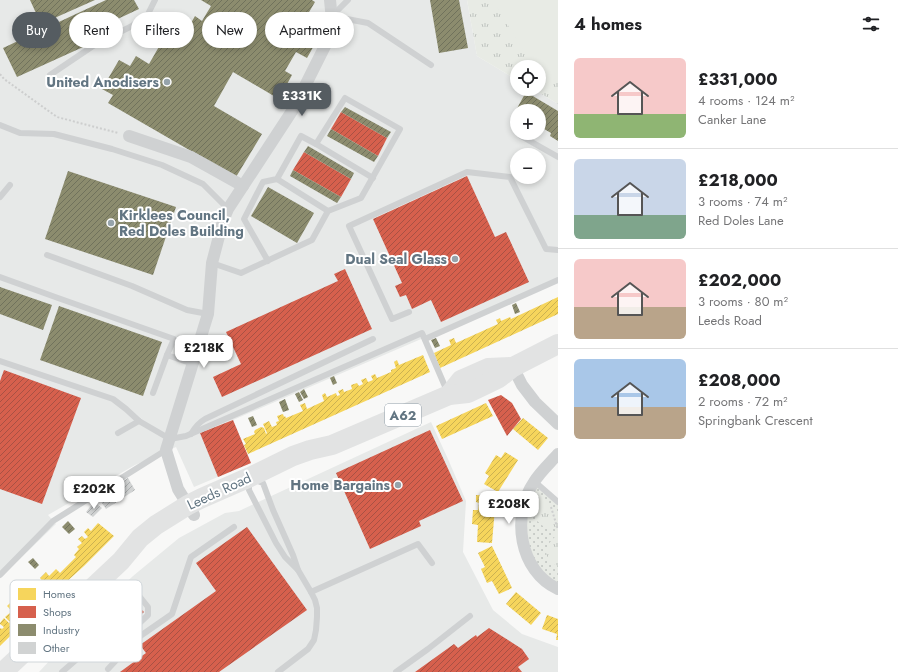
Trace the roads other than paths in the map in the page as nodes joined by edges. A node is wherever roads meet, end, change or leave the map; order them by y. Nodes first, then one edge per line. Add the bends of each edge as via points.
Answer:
1 (155, 0) edge
2 (330, 0) edge
3 (348, 0) edge
4 (331, 12) edge
5 (335, 12) edge
6 (354, 20) edge
7 (324, 48) edge
8 (431, 65) dead end
9 (50, 75) dead end
10 (0, 125) edge
11 (129, 136) road end
12 (528, 140) edge
13 (316, 144) junction
14 (558, 157) edge
15 (372, 178) junction
16 (277, 179) junction
17 (10, 185) dead end
18 (243, 186) junction
19 (0, 197) edge
20 (228, 209) junction
21 (328, 211) junction
22 (558, 250) edge
23 (47, 255) dead end
24 (268, 260) junction
25 (212, 264) junction
26 (0, 277) edge
27 (558, 280) edge
28 (409, 312) dead end
29 (208, 314) junction
30 (373, 339) dead end
31 (424, 339) junction
32 (558, 344) edge
33 (167, 355) junction
34 (0, 361) edge
35 (193, 364) junction
36 (513, 367) junction
37 (153, 393) dead end
38 (449, 394) junction
39 (139, 421) junction
40 (558, 424) edge
41 (118, 433) dead end
42 (192, 434) junction
43 (168, 444) junction
44 (558, 454) edge
45 (534, 481) junction
46 (254, 483) junction
47 (558, 502) edge
48 (191, 510) junction
49 (234, 527) dead end
50 (432, 563) dead end
51 (298, 570) junction
52 (0, 575) edge
53 (101, 580) edge
54 (558, 589) edge
55 (311, 592) junction
56 (142, 600) edge
57 (470, 616) dead end
58 (142, 621) edge
59 (142, 635) edge
60 (14, 662) edge
61 (74, 662) edge
62 (115, 662) edge
63 (108, 669) dead end
64 (3, 672) edge
65 (62, 672) edge
66 (278, 672) edge
67 (396, 672) edge

1 - 9 lane via 148,14 132,26 96,44
2 - 4 street
3 - 5 lane
6 - 8 lane via 368,23
7 - 18 street via 294,108
10 - 20 lane via 20,133 54,134 162,165 203,184
11 - 18 street via 191,157
12 - 14 lane
13 - 15 lane
13 - 15 lane via 345,98 400,129
13 - 16 lane via 301,136
15 - 21 lane via 362,198
16 - 21 lane
16 - 24 lane via 263,182 244,219
17 - 19 lane
18 - 20 street
20 - 25 street
21 - 24 lane via 312,240
22 - 28 lane via 546,249 510,177 467,172 349,226 392,319
23 - 29 lane via 132,286 187,310
24 - 25 lane via 241,273
25 - 29 street
26 - 33 lane via 174,338
27 - 31 lane
29 - 35 street
30 - 42 lane via 204,419 194,428
31 - 38 lane
31 - 42 lane via 422,333
32 - 36 main road, Leeds Road / A62
33 - 35 lane
33 - 37 lane
34 - 39 lane via 113,399
35 - 43 street
36 - 38 main road, Leeds Road / A62 via 488,368 461,380
36 - 40 street via 535,402
38 - 46 main road, Leeds Road / A62 via 332,445 293,456
39 - 41 lane
39 - 43 lane
42 - 43 lane
43 - 48 street via 178,489
43 - 52 lane via 53,521
44 - 45 street
45 - 47 lane
45 - 54 street via 522,510 523,543 537,573
46 - 48 main road, Leeds Road / A62 via 202,498
46 - 51 lane via 273,510
46 - 51 lane via 276,543
48 - 53 main road, Leeds Road / A62 via 156,525 140,538
49 - 59 lane via 191,557 172,614
50 - 55 lane via 418,544
51 - 55 lane
55 - 66 lane via 317,608 314,640 308,649
56 - 58 lane via 148,607 148,615
57 - 67 lane
60 - 64 main road, Leeds Road / A62
61 - 65 lane
62 - 63 lane

